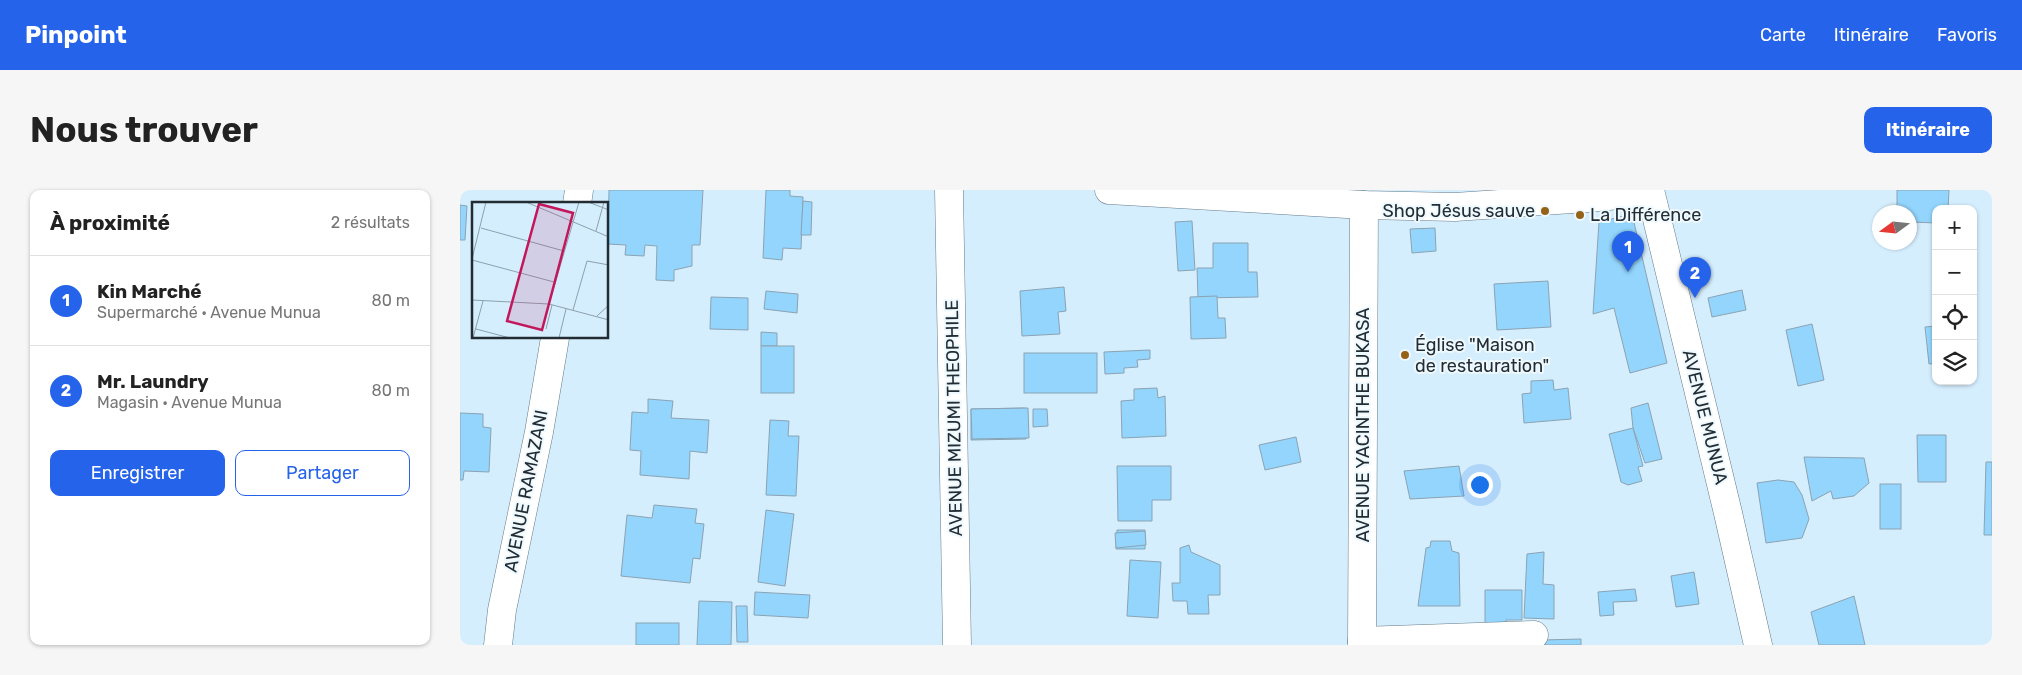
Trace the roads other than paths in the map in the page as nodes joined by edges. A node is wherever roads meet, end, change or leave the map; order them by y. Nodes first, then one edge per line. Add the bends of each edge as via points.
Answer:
1 (948, 190) edge
2 (1108, 190) edge
3 (1650, 191) edge
4 (1364, 205) junction
5 (555, 339) edge
6 (1534, 635) dead end
7 (1362, 643) edge
8 (498, 645) edge
9 (957, 645) edge
10 (1758, 645) edge

1 - 9 street, AVENUE MIZUMI THEOPHILE
2 - 4 street
3 - 4 street via 1456,207
3 - 10 street, AVENUE MUNUA
4 - 7 street, AVENUE YACINTHE BUKASA
5 - 8 street, AVENUE RAMAZANI
6 - 7 street

